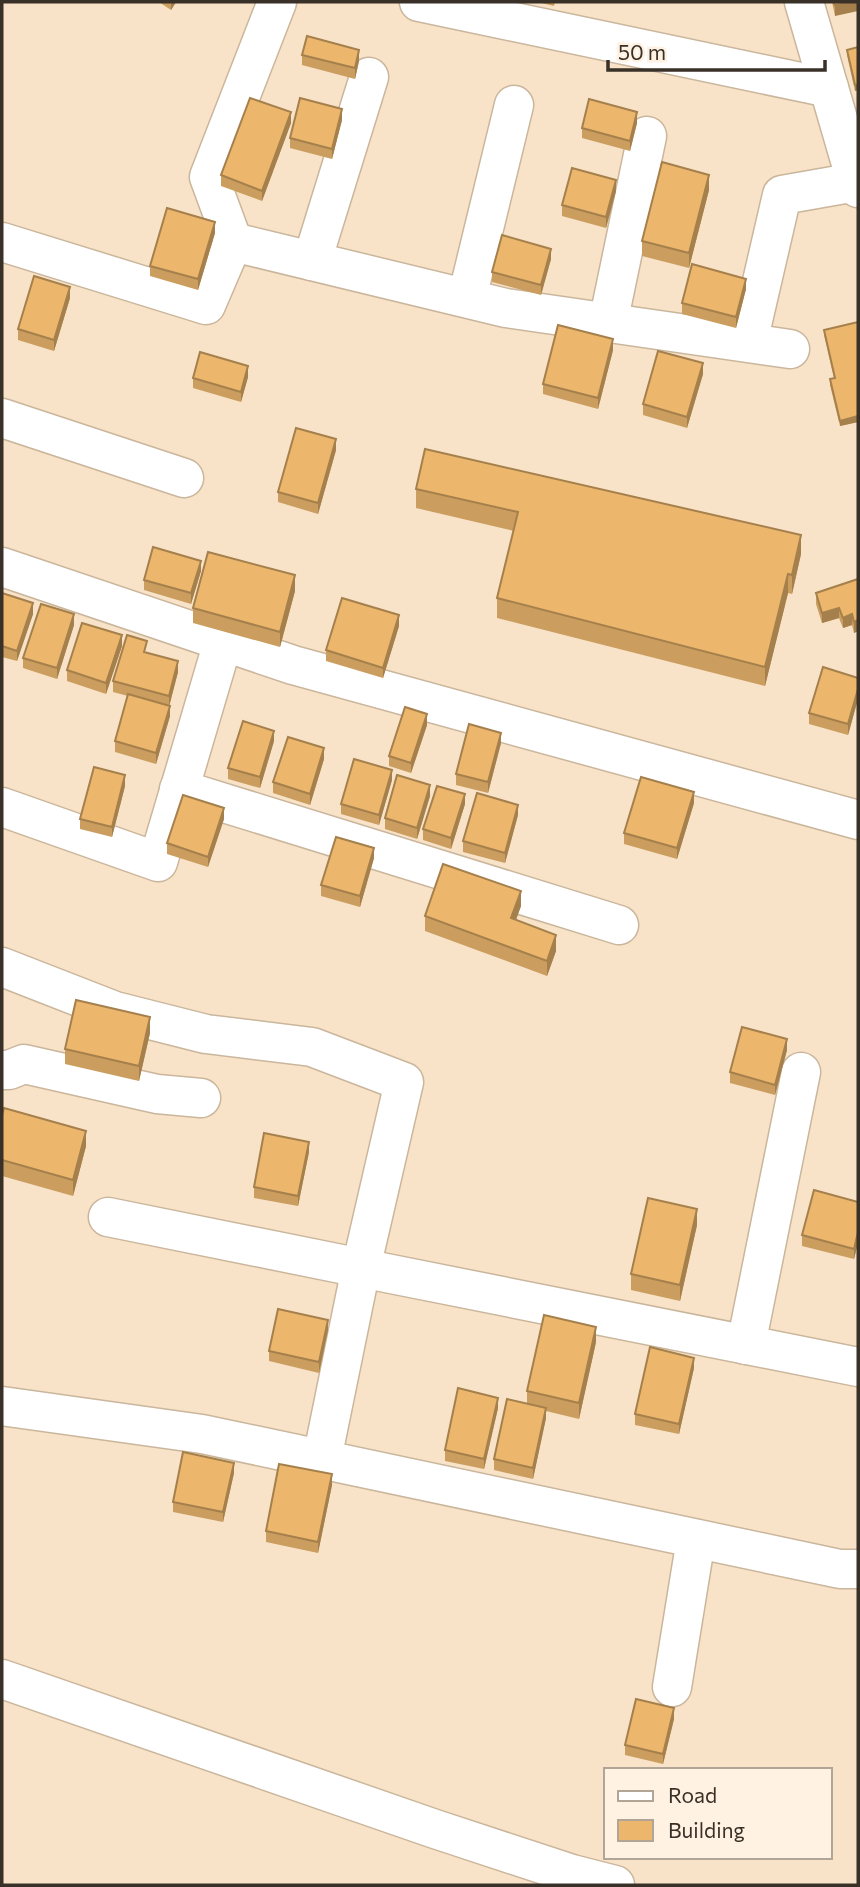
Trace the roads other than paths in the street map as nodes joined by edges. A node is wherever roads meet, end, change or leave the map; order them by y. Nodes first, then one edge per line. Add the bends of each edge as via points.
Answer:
1 (277, 2) edge
2 (419, 2) edge
3 (804, 2) edge
4 (369, 77) dead end
5 (829, 88) junction
6 (514, 105) dead end
7 (647, 135) dead end
8 (857, 185) edge
9 (2, 242) edge
10 (233, 242) junction
11 (312, 261) junction
12 (467, 298) junction
13 (608, 323) junction
14 (748, 342) junction
15 (790, 349) dead end
16 (2, 418) edge
17 (184, 478) dead end
18 (2, 567) edge
19 (223, 642) junction
20 (180, 789) junction
21 (2, 807) edge
22 (858, 820) edge
23 (619, 925) dead end
24 (2, 967) edge
25 (2, 1070) edge
26 (801, 1072) dead end
27 (201, 1098) dead end
28 (108, 1217) dead end
29 (360, 1268) junction
30 (746, 1345) junction
31 (858, 1367) edge
32 (2, 1406) edge
33 (322, 1459) junction
34 (696, 1539) junction
35 (858, 1569) edge
36 (2, 1679) edge
37 (672, 1686) dead end
38 (615, 1885) edge

1 - 10 street via 209,177
2 - 5 street
3 - 5 street
4 - 11 street
5 - 8 street
6 - 12 street
7 - 13 street
8 - 14 street via 782,195
9 - 10 street via 206,305
10 - 11 street
11 - 12 street
12 - 13 street
13 - 14 street
14 - 15 street
16 - 17 street
18 - 19 street
19 - 20 street
19 - 22 street
20 - 21 street via 158,862
20 - 23 street
24 - 29 street via 115,1011 206,1034 312,1047 404,1082
25 - 27 street via 24,1064 157,1094
26 - 30 street
28 - 29 street
29 - 30 street
29 - 33 street
30 - 31 street
32 - 33 street via 202,1434
33 - 34 street
34 - 35 street
34 - 37 street
36 - 38 street via 435,1829

